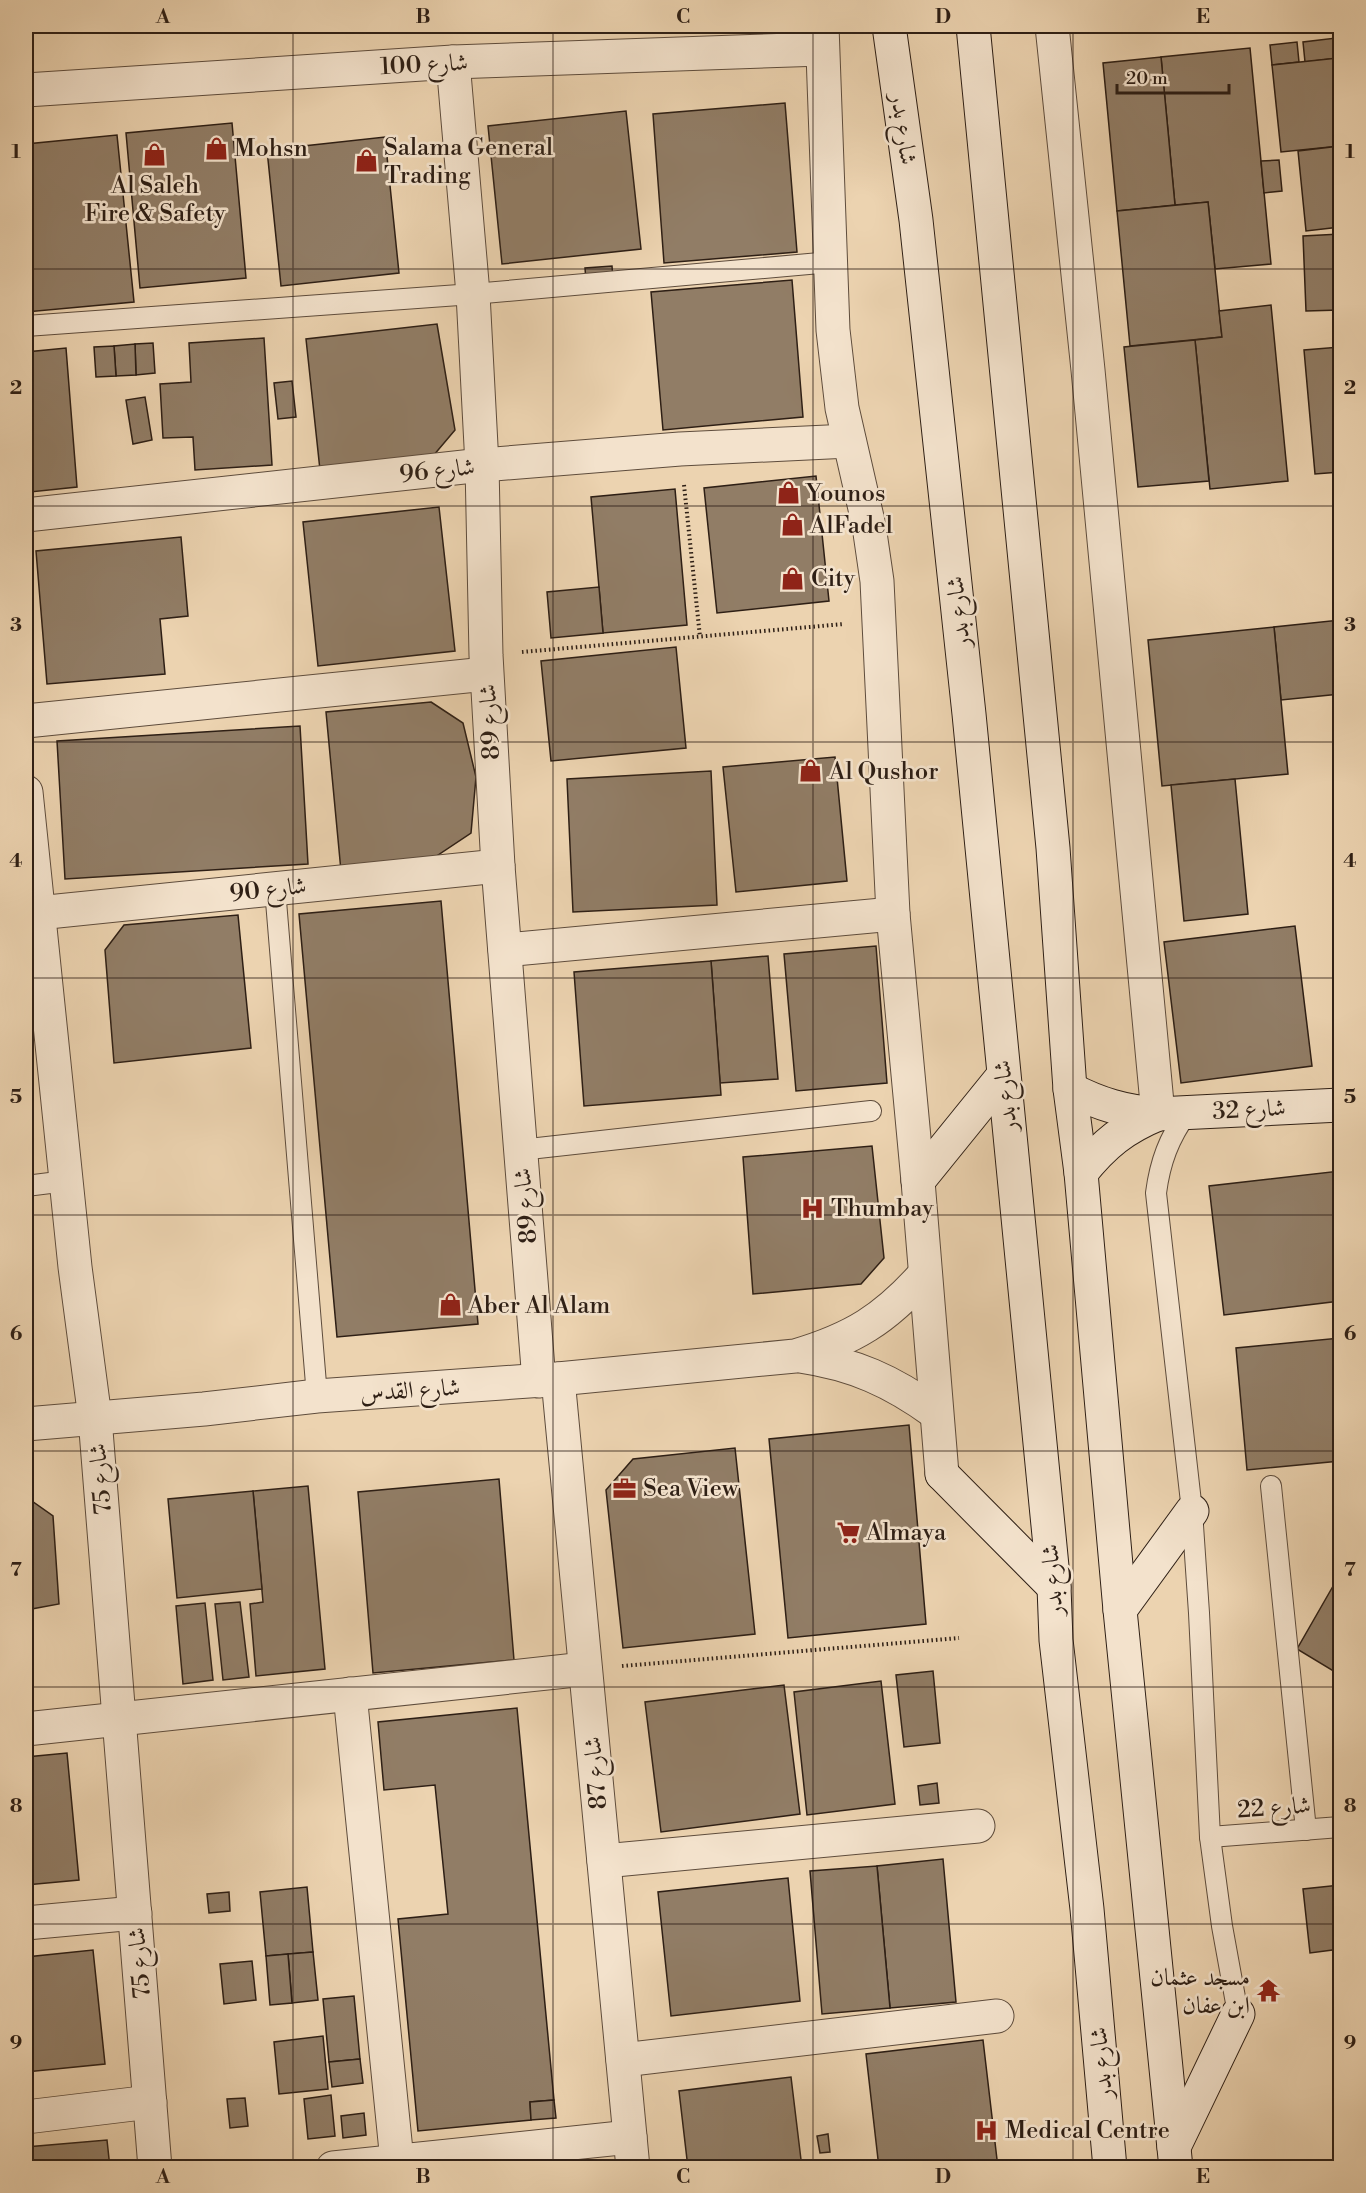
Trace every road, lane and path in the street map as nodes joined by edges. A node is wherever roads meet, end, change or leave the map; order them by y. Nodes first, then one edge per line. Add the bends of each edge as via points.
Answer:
1 (889, 26) edge
2 (973, 26) edge
3 (1052, 26) edge
4 (822, 37) edge
5 (453, 62) junction
6 (26, 90) edge
7 (831, 262) junction
8 (473, 294) junction
9 (26, 326) edge
10 (849, 441) junction
11 (680, 449) junction
12 (482, 465) junction
13 (26, 515) edge
14 (880, 621) junction
15 (700, 637) junction
16 (486, 665) junction
17 (26, 721) edge
18 (26, 792) edge
19 (498, 866) junction
20 (275, 889) junction
21 (38, 913) junction
22 (893, 914) junction
23 (505, 950) junction
24 (36, 994) edge
25 (1003, 1076) junction
26 (1070, 1089) junction
27 (1341, 1105) edge
28 (870, 1112) dead end
29 (1172, 1113) junction
30 (520, 1150) junction
31 (1081, 1173) junction
32 (66, 1181) junction
33 (918, 1181) junction
34 (26, 1185) edge
35 (925, 1274) junction
36 (795, 1356) junction
37 (548, 1380) junction
38 (317, 1396) junction
39 (936, 1413) junction
40 (95, 1418) junction
41 (26, 1424) edge
42 (1271, 1486) dead end
43 (1192, 1511) junction
44 (1054, 1587) junction
45 (1120, 1610) junction
46 (959, 1638) dead end
47 (585, 1669) junction
48 (350, 1694) junction
49 (119, 1719) junction
50 (26, 1729) edge
51 (978, 1826) dead end
52 (1341, 1827) edge
53 (1306, 1830) junction
54 (1210, 1837) junction
55 (604, 1861) junction
56 (135, 1913) junction
57 (26, 1923) edge
58 (1238, 2014) joint
59 (997, 2016) dead end
60 (623, 2060) junction
61 (150, 2102) junction
62 (26, 2117) edge
63 (631, 2152) edge
64 (1175, 2157) edge
65 (397, 2161) junction
66 (155, 2168) edge
67 (333, 2168) edge
68 (1110, 2168) edge

1 - 25 street, شارع بدر via 916,220
2 - 26 street via 1053,848
3 - 29 street
4 - 5 street, شارع 100
4 - 7 street
5 - 6 street, شارع 100
5 - 8 street, شارع 89
7 - 8 lane
7 - 10 street via 833,330
8 - 9 lane
8 - 12 street, شارع 89
10 - 11 street, شارع 96
10 - 14 street via 869,526
11 - 12 street, شارع 96
11 - 15 path
12 - 13 street, شارع 96
12 - 16 street, شارع 89
14 - 15 path
14 - 22 street
15 - 16 path
16 - 17 street
16 - 19 street, شارع 89
18 - 21 street, شارع 75
19 - 20 street, شارع 90
19 - 23 street, شارع 89
20 - 21 street, شارع 90
20 - 38 lane
21 - 24 street, شارع 75
22 - 23 street
22 - 33 street
23 - 30 street, شارع 89
24 - 32 street, شارع 75
25 - 33 street
25 - 44 street, شارع بدر
26 - 29 street, شارع 32 via 1112,1108
26 - 31 street
27 - 29 street, شارع 32
28 - 30 lane
29 - 31 street, شارع 32 via 1135,1123 1096,1154
29 - 43 lane via 1174,1130 1159,1171 1156,1193
30 - 37 street, شارع 89
31 - 45 street
32 - 34 lane
32 - 40 street, شارع 75
33 - 35 street
35 - 36 street, شارع القدس via 884,1315 857,1333
35 - 39 street
36 - 37 street, شارع القدس
36 - 39 street, شارع القدس via 826,1360 874,1376
37 - 38 street, شارع القدس
37 - 47 street, شارع 87
38 - 40 street, شارع القدس
39 - 44 street via 942,1474
40 - 41 street, شارع القدس
40 - 49 street, شارع 75
42 - 53 lane
43 - 45 street
43 - 54 lane
44 - 68 street, شارع بدر via 1056,1640 1087,1909
45 - 64 street
46 - 47 path
47 - 48 street
47 - 55 street, شارع 87
48 - 49 street
48 - 65 street
49 - 50 street
49 - 56 street, شارع 75
51 - 55 street
52 - 53 lane, شارع 22
53 - 54 lane, شارع 22
54 - 58 lane
55 - 60 street, شارع 87
56 - 57 street
56 - 61 street, شارع 75
58 - 64 street
59 - 60 street
60 - 63 street, شارع 87
61 - 62 street
61 - 66 street, شارع 75
63 - 65 street
65 - 67 street

